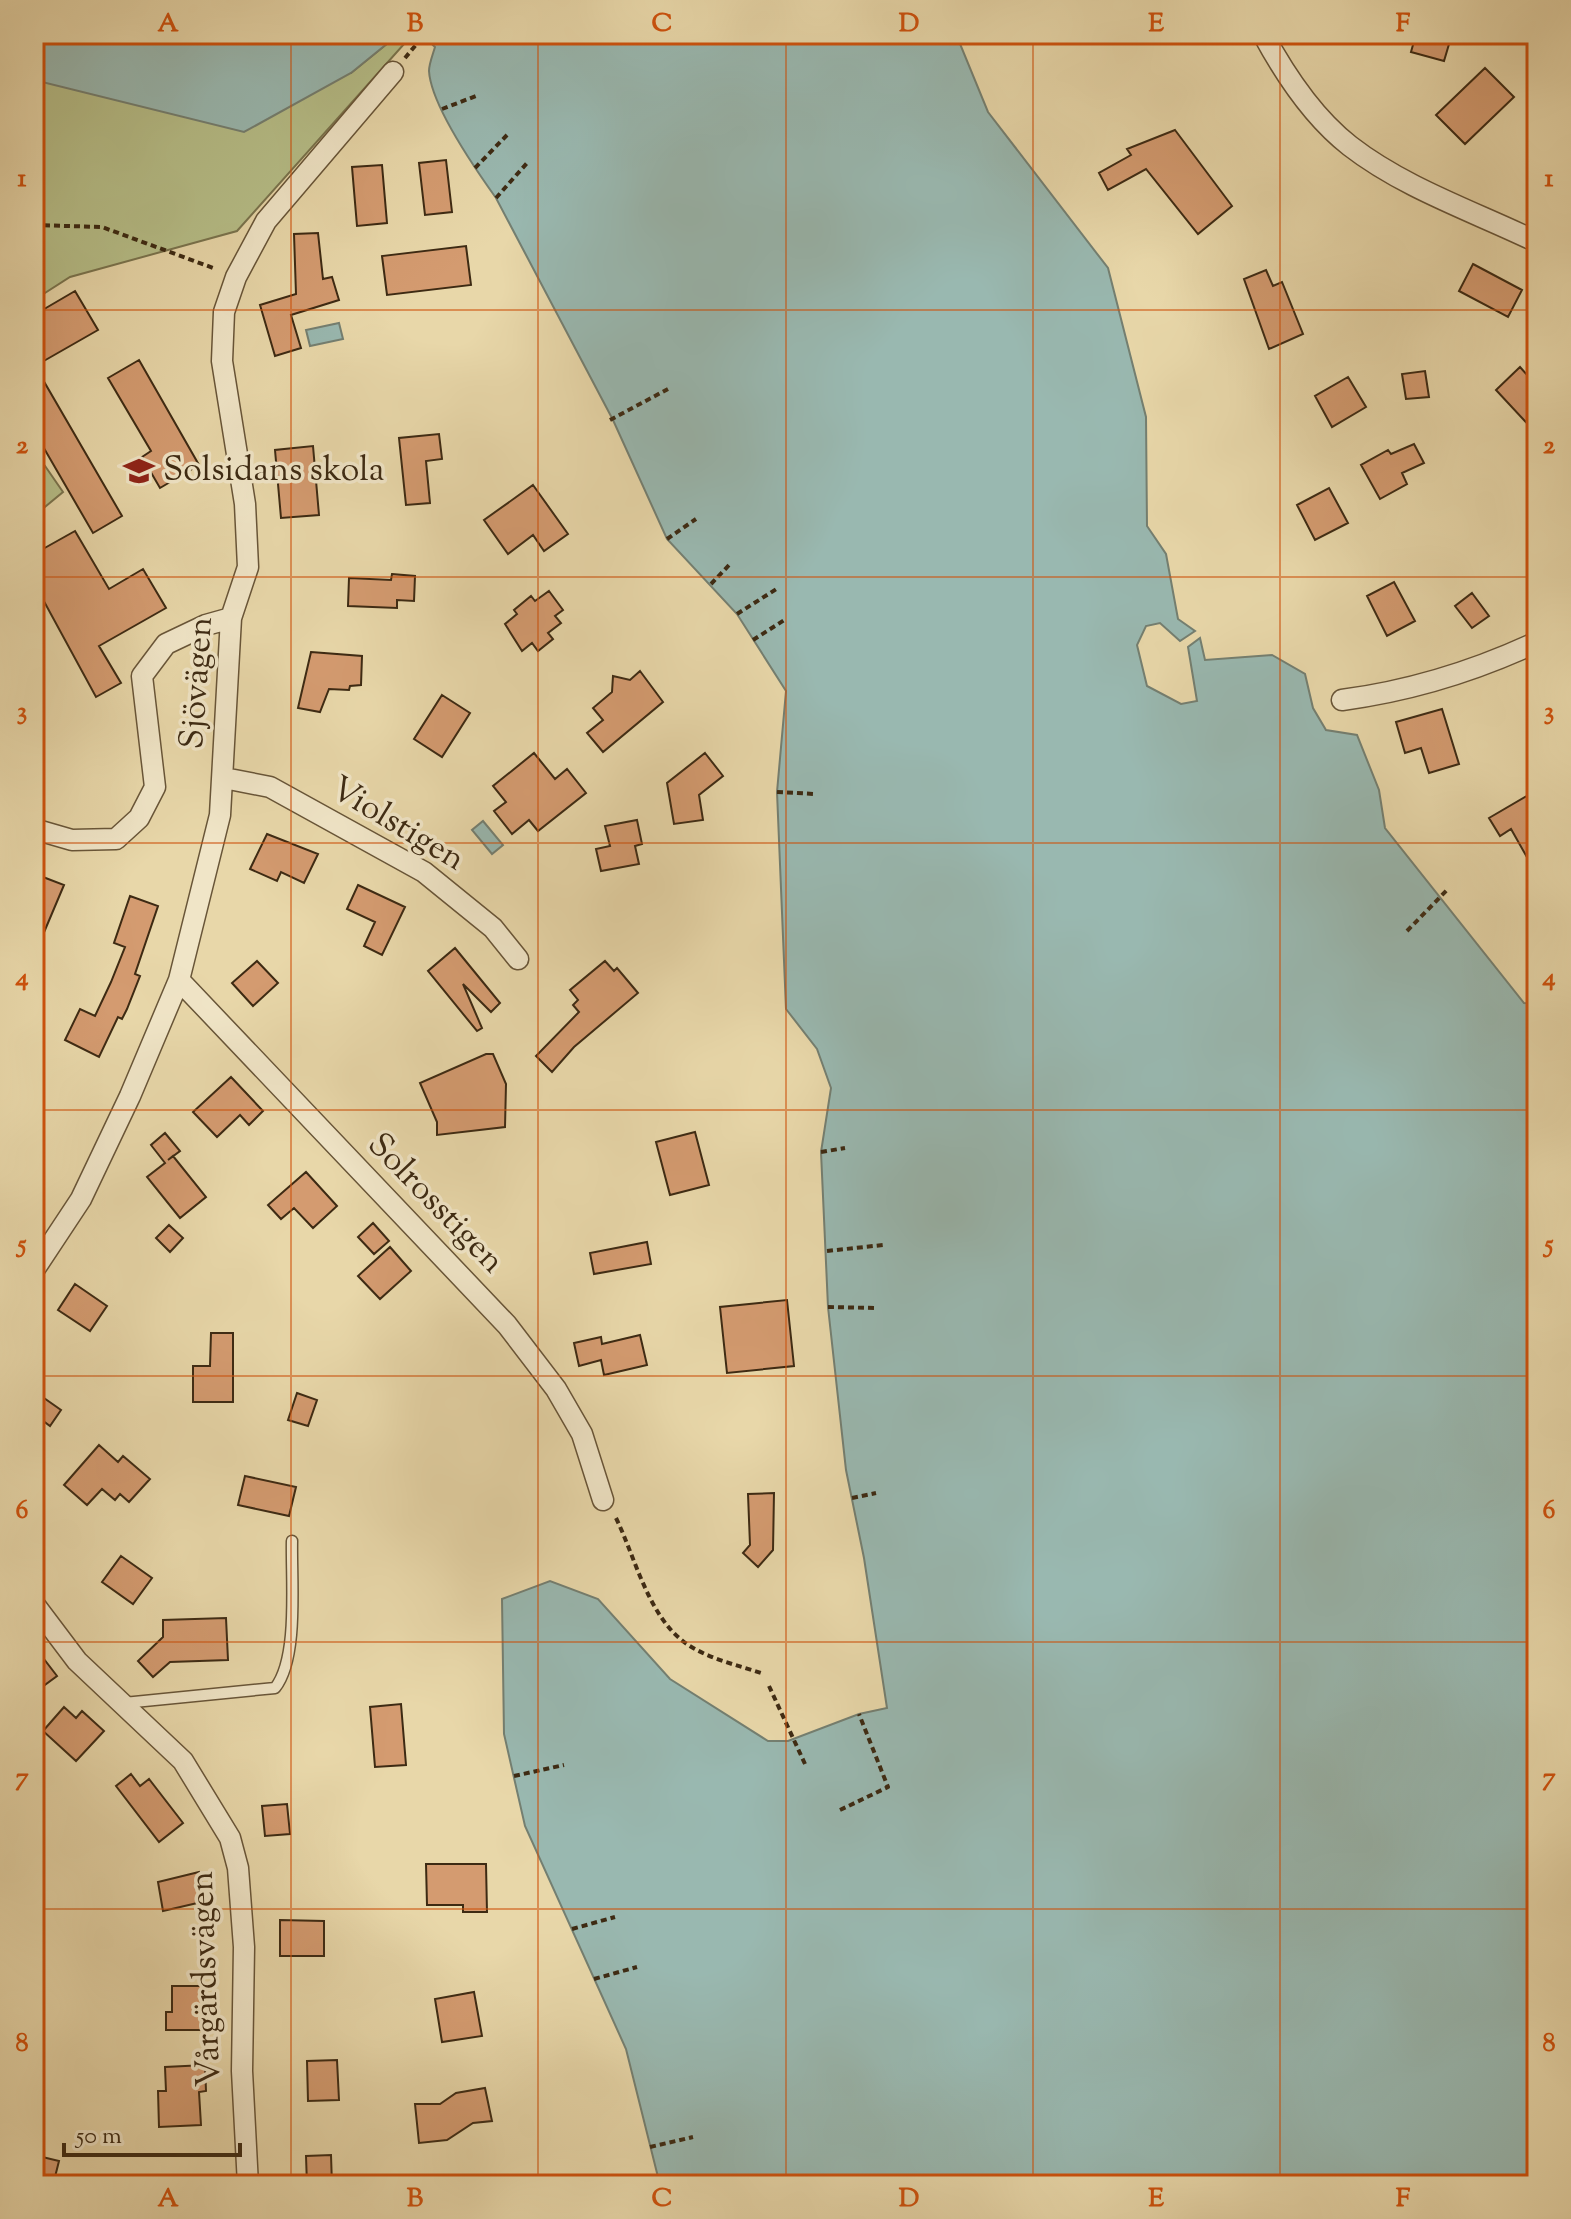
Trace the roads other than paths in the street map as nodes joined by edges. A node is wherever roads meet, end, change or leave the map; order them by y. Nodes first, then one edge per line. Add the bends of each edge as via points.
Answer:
1 (1263, 34) edge
2 (393, 72) road end
3 (1537, 242) edge
4 (231, 618) junction
5 (1537, 642) edge
6 (1342, 700) dead end
7 (224, 778) junction
8 (34, 829) edge
9 (518, 959) dead end
10 (179, 980) junction
11 (34, 1270) edge
12 (603, 1500) road end
13 (292, 1541) dead end
14 (34, 1604) edge
15 (122, 1703) junction
16 (248, 2185) edge

1 - 3 street via 1291,79 1348,145 1384,168
2 - 4 street, Sjövägen via 266,221 224,312 222,361 245,504 248,567
4 - 7 street, Sjövägen
4 - 8 street via 166,644 142,676 155,787 139,818 116,839 72,840
5 - 6 street via 1499,660 1398,692
7 - 9 street, Violstigen via 270,787 424,872 493,928
7 - 10 street, Sjövägen via 220,815
10 - 11 street, Sjövägen via 81,1199
10 - 12 street, Solrosstigen via 507,1325 556,1389 582,1434
13 - 15 lane via 289,1651 275,1688
14 - 15 street, Vårgärdsvägen via 77,1661
15 - 16 street, Vårgärdsvägen via 183,1761 230,1838 238,1868

